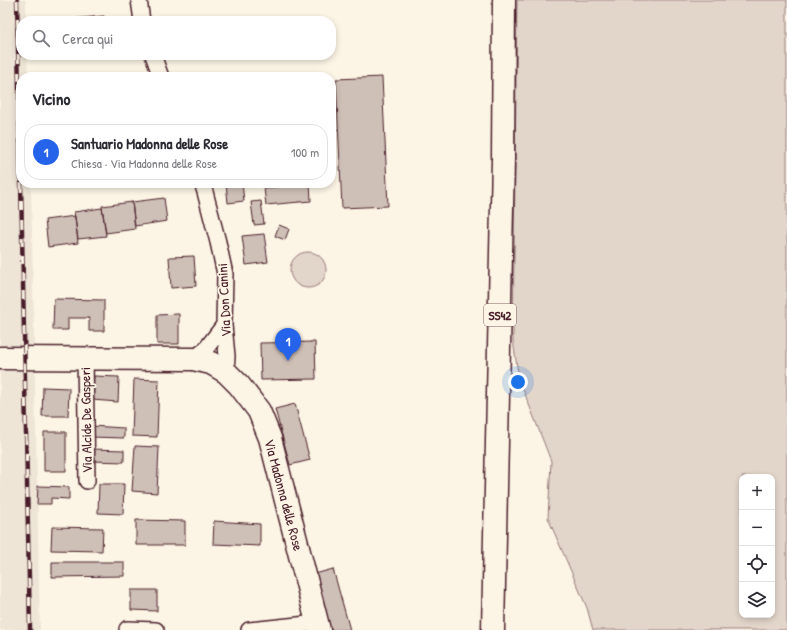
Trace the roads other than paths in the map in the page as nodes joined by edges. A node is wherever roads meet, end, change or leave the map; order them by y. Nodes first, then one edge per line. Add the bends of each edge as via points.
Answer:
1 (139, 0) edge
2 (504, 0) edge
3 (141, 16) edge
4 (155, 60) edge
5 (159, 72) edge
6 (204, 188) edge
7 (224, 325) junction
8 (0, 358) edge
9 (84, 358) junction
10 (193, 359) junction
11 (226, 372) junction
12 (87, 481) dead end
13 (318, 626) edge
14 (127, 629) dead end
15 (156, 630) edge
16 (249, 630) edge
17 (493, 630) edge

1 - 3 street
2 - 17 main road, SS42
4 - 5 street
6 - 7 street, Via Don Canini via 225,274
7 - 10 street via 205,350
7 - 11 street, Via Don Canini
8 - 9 main road, Via Madonna delle Rose
9 - 10 main road, Via Madonna delle Rose
9 - 12 street, Via Alcide De Gasperi
10 - 11 main road, Via Madonna delle Rose via 211,363
11 - 13 main road, Via Madonna delle Rose via 259,411 270,438
13 - 16 street
14 - 15 street

